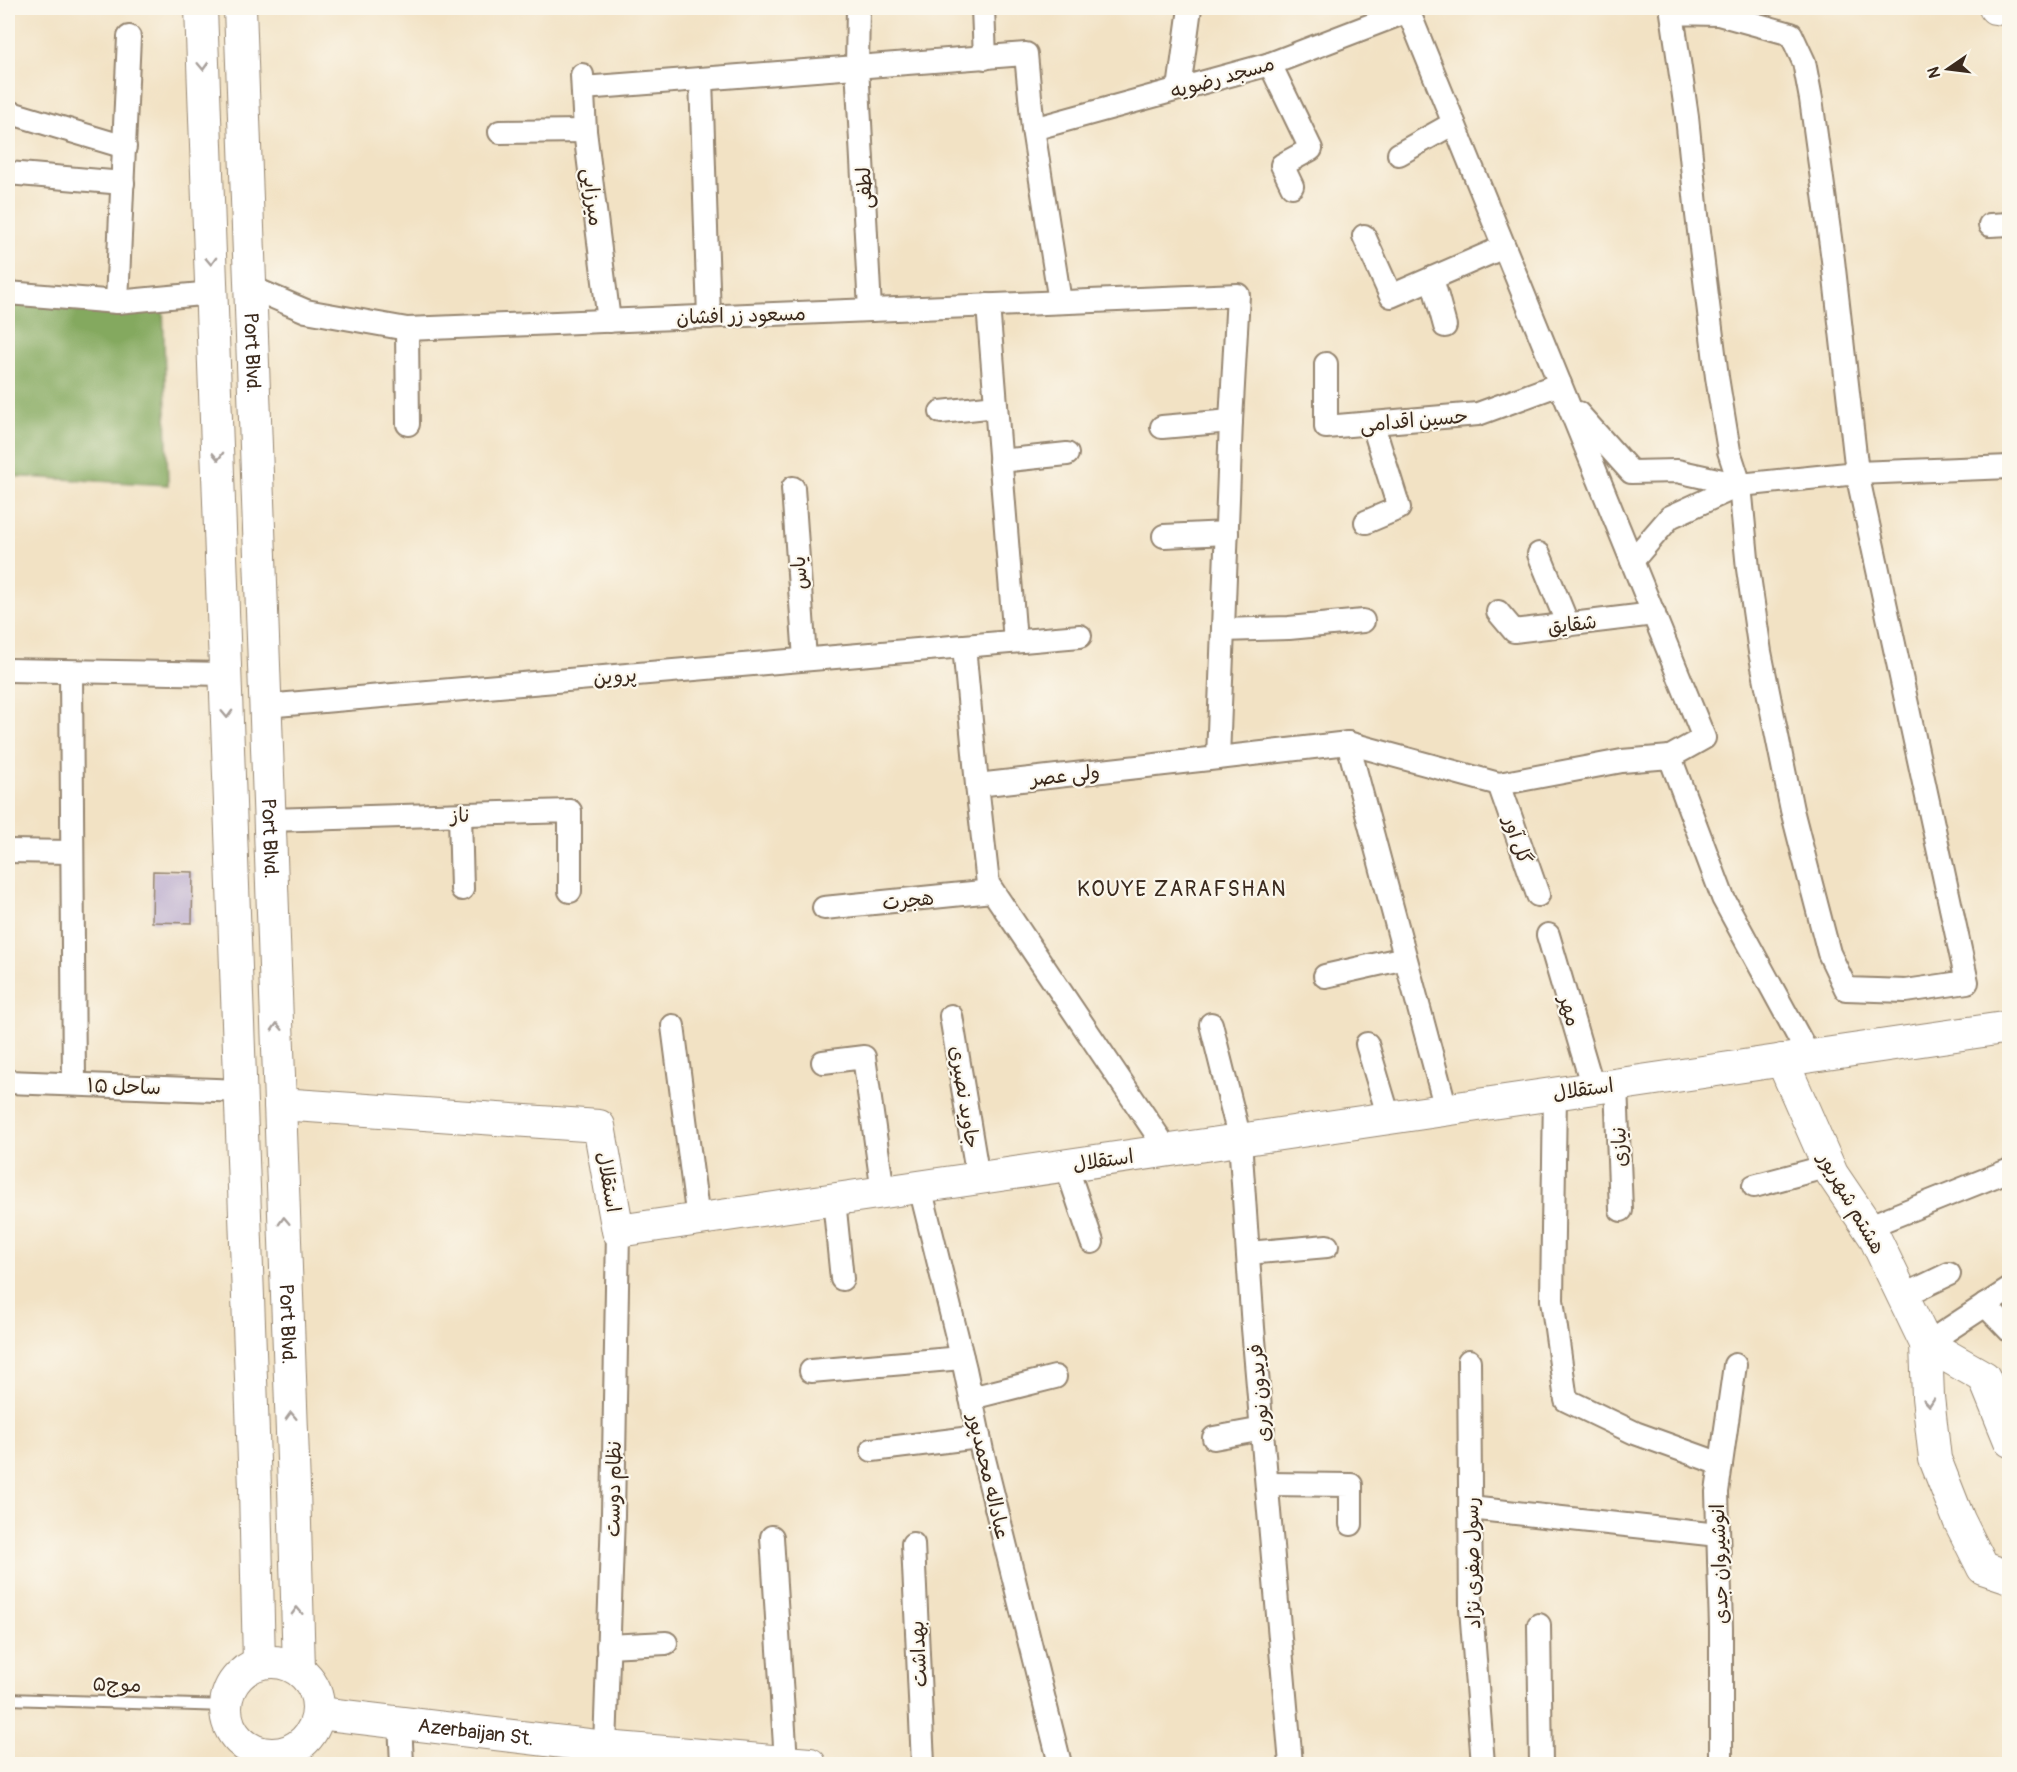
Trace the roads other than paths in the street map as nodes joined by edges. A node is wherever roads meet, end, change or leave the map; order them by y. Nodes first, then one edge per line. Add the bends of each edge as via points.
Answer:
1 (201, 8) edge
2 (240, 8) edge
3 (858, 8) edge
4 (983, 8) edge
5 (1190, 8) edge
6 (1995, 8) edge
7 (1407, 9) edge
8 (2010, 10) edge
9 (129, 37) dead end
10 (985, 58) junction
11 (1270, 64) junction
12 (857, 66) junction
13 (701, 79) junction
14 (1179, 89) junction
15 (8, 112) edge
16 (1454, 123) junction
17 (1033, 129) junction
18 (585, 131) junction
19 (500, 132) dead end
20 (124, 147) junction
21 (1399, 154) dead end
22 (8, 173) edge
23 (123, 183) junction
24 (1292, 186) dead end
25 (1364, 236) dead end
26 (1504, 248) junction
27 (1432, 278) junction
28 (250, 287) junction
29 (8, 293) edge
30 (212, 293) junction
31 (117, 302) junction
32 (1060, 302) junction
33 (988, 305) junction
34 (870, 310) junction
35 (710, 317) junction
36 (609, 321) junction
37 (1445, 326) dead end
38 (407, 329) junction
39 (1326, 364) dead end
40 (1564, 393) junction
41 (996, 406) junction
42 (941, 412) dead end
43 (1231, 421) junction
44 (408, 424) dead end
45 (1373, 424) junction
46 (1162, 427) dead end
47 (1067, 454) dead end
48 (1000, 461) junction
49 (2010, 467) edge
50 (1857, 473) junction
51 (1740, 485) junction
52 (793, 488) dead end
53 (1366, 522) dead end
54 (1227, 534) junction
55 (1164, 536) dead end
56 (1539, 554) dead end
57 (1632, 561) junction
58 (1498, 612) dead end
59 (1654, 614) junction
60 (1363, 621) dead end
61 (1568, 625) junction
62 (1223, 630) junction
63 (1080, 636) dead end
64 (1016, 641) junction
65 (964, 646) junction
66 (805, 659) junction
67 (8, 670) edge
68 (71, 672) junction
69 (226, 674) junction
70 (265, 706) junction
71 (1348, 743) junction
72 (1670, 757) junction
73 (1218, 758) junction
74 (1499, 784) junction
75 (976, 785) junction
76 (460, 814) junction
77 (270, 820) junction
78 (8, 851) edge
79 (72, 852) junction
80 (462, 889) dead end
81 (570, 891) dead end
82 (992, 891) junction
83 (1538, 895) dead end
84 (824, 908) dead end
85 (1548, 935) dead end
86 (1405, 958) junction
87 (1325, 976) dead end
88 (951, 1016) dead end
89 (1212, 1024) dead end
90 (673, 1026) dead end
91 (2010, 1027) edge
92 (1367, 1044) dead end
93 (1796, 1058) junction
94 (823, 1062) dead end
95 (8, 1082) edge
96 (74, 1084) junction
97 (1604, 1086) junction
98 (241, 1091) junction
99 (1555, 1093) junction
100 (280, 1104) junction
101 (1446, 1109) junction
102 (1389, 1118) junction
103 (1240, 1140) junction
104 (1168, 1150) junction
105 (1066, 1166) junction
106 (1829, 1166) junction
107 (2010, 1170) edge
108 (978, 1178) junction
109 (1754, 1186) dead end
110 (920, 1187) junction
111 (883, 1192) junction
112 (834, 1200) junction
113 (1621, 1210) dead end
114 (698, 1220) junction
115 (1867, 1227) junction
116 (618, 1231) junction
117 (1092, 1242) dead end
118 (1327, 1246) dead end
119 (1248, 1253) junction
120 (1949, 1274) dead end
121 (842, 1279) dead end
122 (2010, 1289) edge
123 (1903, 1296) junction
124 (1985, 1305) junction
125 (2010, 1331) edge
126 (1926, 1344) junction
127 (962, 1358) junction
128 (1469, 1361) dead end
129 (1735, 1365) dead end
130 (811, 1371) dead end
131 (1055, 1377) dead end
132 (971, 1398) junction
133 (1263, 1428) junction
134 (979, 1437) junction
135 (1214, 1438) dead end
136 (2010, 1441) edge
137 (872, 1450) dead end
138 (1720, 1464) junction
139 (1268, 1484) junction
140 (1470, 1508) junction
141 (1351, 1524) dead end
142 (1718, 1535) junction
143 (772, 1537) dead end
144 (913, 1544) dead end
145 (2010, 1577) edge
146 (1539, 1625) dead end
147 (666, 1642) dead end
148 (608, 1646) junction
149 (259, 1664) junction
150 (298, 1670) junction
151 (8, 1699) edge
152 (226, 1706) junction
153 (319, 1713) junction
154 (400, 1722) junction
155 (605, 1747) junction
156 (305, 1754) edge
157 (266, 1760) edge
158 (402, 1764) edge
159 (799, 1764) edge
160 (923, 1764) edge
161 (1060, 1764) edge
162 (1291, 1764) edge
163 (1483, 1764) edge
164 (1541, 1764) edge
165 (1721, 1764) edge

1 -> 30 main road, Port Blvd.
2 - 28 main road, Port Blvd.
3 - 12 street, لطفی
4 - 10 street
5 - 14 street
6 - 8 main road
7 - 11 street, مسجد رضویه
7 - 16 street
9 - 20 street
10 - 12 street
10 - 17 street via 1026,54
11 - 14 street, مسجد رضویه
11 - 24 street via 1311,148 1282,165
12 - 13 street
12 - 34 street, لطفی
13 - 18 street, میرزایی via 583,80
13 - 35 street
14 - 17 street, مسجد رضویه
15 - 20 street
16 - 21 street
16 - 26 street
17 - 32 street
18 - 19 street
18 - 36 street, میرزایی
20 - 23 street
22 - 23 street
23 - 31 street
25 - 27 street via 1391,296
26 - 27 street
26 - 40 street
27 - 37 street
28 - 38 street, مسعود زر افشان via 306,311
28 - 70 main road, Port Blvd.
29 - 31 street
30 - 31 street
30 -> 69 main road, Port Blvd.
32 - 33 street, مسعود زر افشان
32 - 43 street, مسعود زر افشان via 1238,295
33 - 34 street, مسعود زر افشان
33 - 41 street
34 - 35 street, مسعود زر افشان
35 - 36 street, مسعود زر افشان
36 - 38 street, مسعود زر افشان
38 - 44 street
39 - 45 street, حسین اقدامی via 1326,427
40 - 45 street, حسین اقدامی via 1478,414
40 - 51 street via 1631,472 1677,471
40 - 57 street
41 - 42 street
41 - 48 street
43 - 46 street
43 - 54 street
45 - 53 street via 1399,508
47 - 48 street
48 - 64 street
49 - 50 street
50 - 51 street
50 - 51 street via 1833,260 1804,62 1791,34 1718,14 1672,13 1717,377 1729,451
50 - 51 street via 1967,982 1906,991 1846,989 1829,953 1792,810 1764,674
51 - 57 street via 1670,517
52 - 66 street, یاس
54 - 55 street
54 - 62 street
56 - 61 street
57 - 59 street
58 - 61 street, شقایق via 1514,631
59 - 61 street, شقایق
59 - 72 street via 1704,738
60 - 62 street
62 - 73 street
63 - 64 street
64 - 65 street
65 - 66 street, پروین
65 - 75 street
66 - 70 street, پروین
67 - 68 street
68 - 69 street
68 - 79 street
69 -> 98 main road, Port Blvd.
70 - 77 main road, Port Blvd.
71 - 73 street, ولی عصر
71 - 74 street
71 - 86 street
72 - 74 street via 1622,761
72 - 93 street via 1722,898
73 - 75 street, ولی عصر
74 - 83 street, گل آور
75 - 82 street
76 - 77 street, ناز
76 - 80 street
76 - 81 street, ناز via 570,811
100 -> 77 main road, Port Blvd.
78 - 79 street
79 - 96 street
82 - 84 street, هجرت
82 - 104 street
85 - 97 street, مهر
86 - 87 street
86 - 101 street
88 - 108 street, جاوید نصیری
89 - 103 street, فریدون نوری
90 - 114 street
91 - 93 main road, استقلال
92 - 102 street
93 - 97 main road, استقلال
93 - 106 main road, هشتم شهریور
94 - 111 street via 864,1058
95 - 96 street, ساحل ۱۵
96 - 98 street, ساحل ۱۵
97 - 99 main road, استقلال
97 - 113 street, نیازی
98 - 149 main road, Port Blvd.
99 - 101 main road, استقلال
99 - 138 street via 1552,1300 1566,1400 1635,1433
100 - 116 main road, استقلال via 599,1126
150 -> 100 main road, Port Blvd.
101 - 102 main road, استقلال
102 - 103 main road, استقلال
103 - 104 main road, استقلال
103 - 119 street, فریدون نوری
104 - 105 main road, استقلال
105 - 108 main road, استقلال
105 - 117 street
106 - 109 street
106 - 115 main road, هشتم شهریور
107 - 115 street
108 - 110 main road, استقلال
110 - 111 main road, استقلال
110 - 127 street, عباداله محمدپور
111 - 112 main road, استقلال
112 - 114 main road, استقلال
112 - 121 street
114 - 116 main road, استقلال
115 - 123 main road, هشتم شهریور
116 - 148 street, نظام دوست
118 - 119 street
119 - 133 street, فریدون نوری
120 - 123 street
122 - 124 street
123 - 126 main road, هشتم شهریور
124 - 125 street
124 - 126 street
126 - 136 main road via 1984,1377
126 -> 145 main road via 1935,1459 1983,1568
127 - 130 street
127 - 132 street, عباداله محمدپور
128 - 140 street, رسول صفری نژاد
129 - 138 street, انوشیروان جدی
131 - 132 street
132 - 134 street, عباداله محمدپور
133 - 135 street
133 - 139 street, فریدون نوری
134 - 137 street
134 - 161 street, عباداله محمدپور
138 - 142 street, انوشیروان جدی
139 - 141 street via 1351,1485
139 - 162 street, فریدون نوری
140 - 142 street
140 - 163 street, رسول صفری نژاد via 1472,1608
142 - 165 street, انوشیروان جدی
143 - 159 street
144 - 160 street, بهداشت
146 - 164 street
147 - 148 street
148 - 155 street, نظام دوست
149 - 150 main road via 280,1662
149 - 152 main road via 243,1672 231,1688
150 - 153 main road via 314,1689
151 - 152 lane, موج۵
152 - 157 main road via 228,1723 236,1738
153 - 154 main road, Azerbaijan St.
153 - 156 main road
154 - 155 main road, Azerbaijan St.
154 - 158 street
155 - 159 main road, Azerbaijan St.
156 - 157 main road via 286,1753

